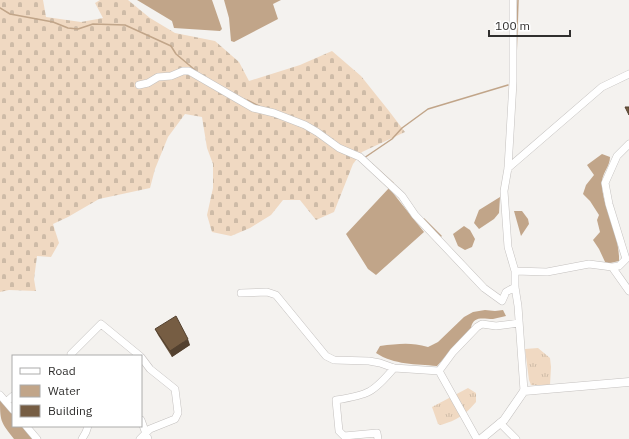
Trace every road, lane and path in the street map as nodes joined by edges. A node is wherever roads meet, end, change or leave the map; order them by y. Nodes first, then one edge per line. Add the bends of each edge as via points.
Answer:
1 (513, 0) edge
2 (629, 74) edge
3 (139, 85) dead end
4 (629, 144) edge
5 (508, 168) junction
6 (612, 267) junction
7 (515, 272) junction
8 (515, 287) junction
9 (629, 291) edge
10 (241, 292) dead end
11 (519, 323) junction
12 (72, 355) edge
13 (139, 355) edge
14 (142, 358) edge
15 (394, 368) junction
16 (439, 371) junction
17 (629, 382) edge
18 (524, 390) junction
19 (0, 395) edge
20 (12, 397) edge
21 (6, 402) junction
22 (12, 409) edge
23 (142, 423) edge
24 (500, 423) junction
25 (27, 427) edge
26 (88, 427) edge
27 (147, 436) edge
28 (347, 437) edge
29 (513, 438) edge
30 (37, 439) edge
31 (82, 439) edge
32 (140, 439) edge
33 (378, 439) edge
34 (477, 439) edge
35 (481, 439) edge

1 - 5 street
2 - 5 street via 602,87
3 - 8 street via 188,71 253,108 305,125 339,148 360,157 369,165 402,196 415,215 484,288 502,301 506,292
4 - 6 street via 617,156 605,183 626,259 619,266
5 - 7 street via 504,190 508,247
6 - 7 street via 589,264 547,272
6 - 9 street
7 - 8 street
8 - 11 street
10 - 15 street via 267,292 276,295 326,356 334,360 369,361
11 - 16 street via 477,326
11 - 18 street
12 - 13 street via 101,324
14 - 27 street via 150,369 175,389 178,413 175,419 150,429
15 - 16 street
15 - 28 street via 372,391 336,400 339,431
16 - 34 street
17 - 18 main road
18 - 24 main road
19 - 21 street
20 - 21 street
21 - 22 street
23 - 27 street
24 - 29 street
24 - 35 main road
25 - 30 street
26 - 31 street
27 - 32 street
28 - 33 street via 377,433

